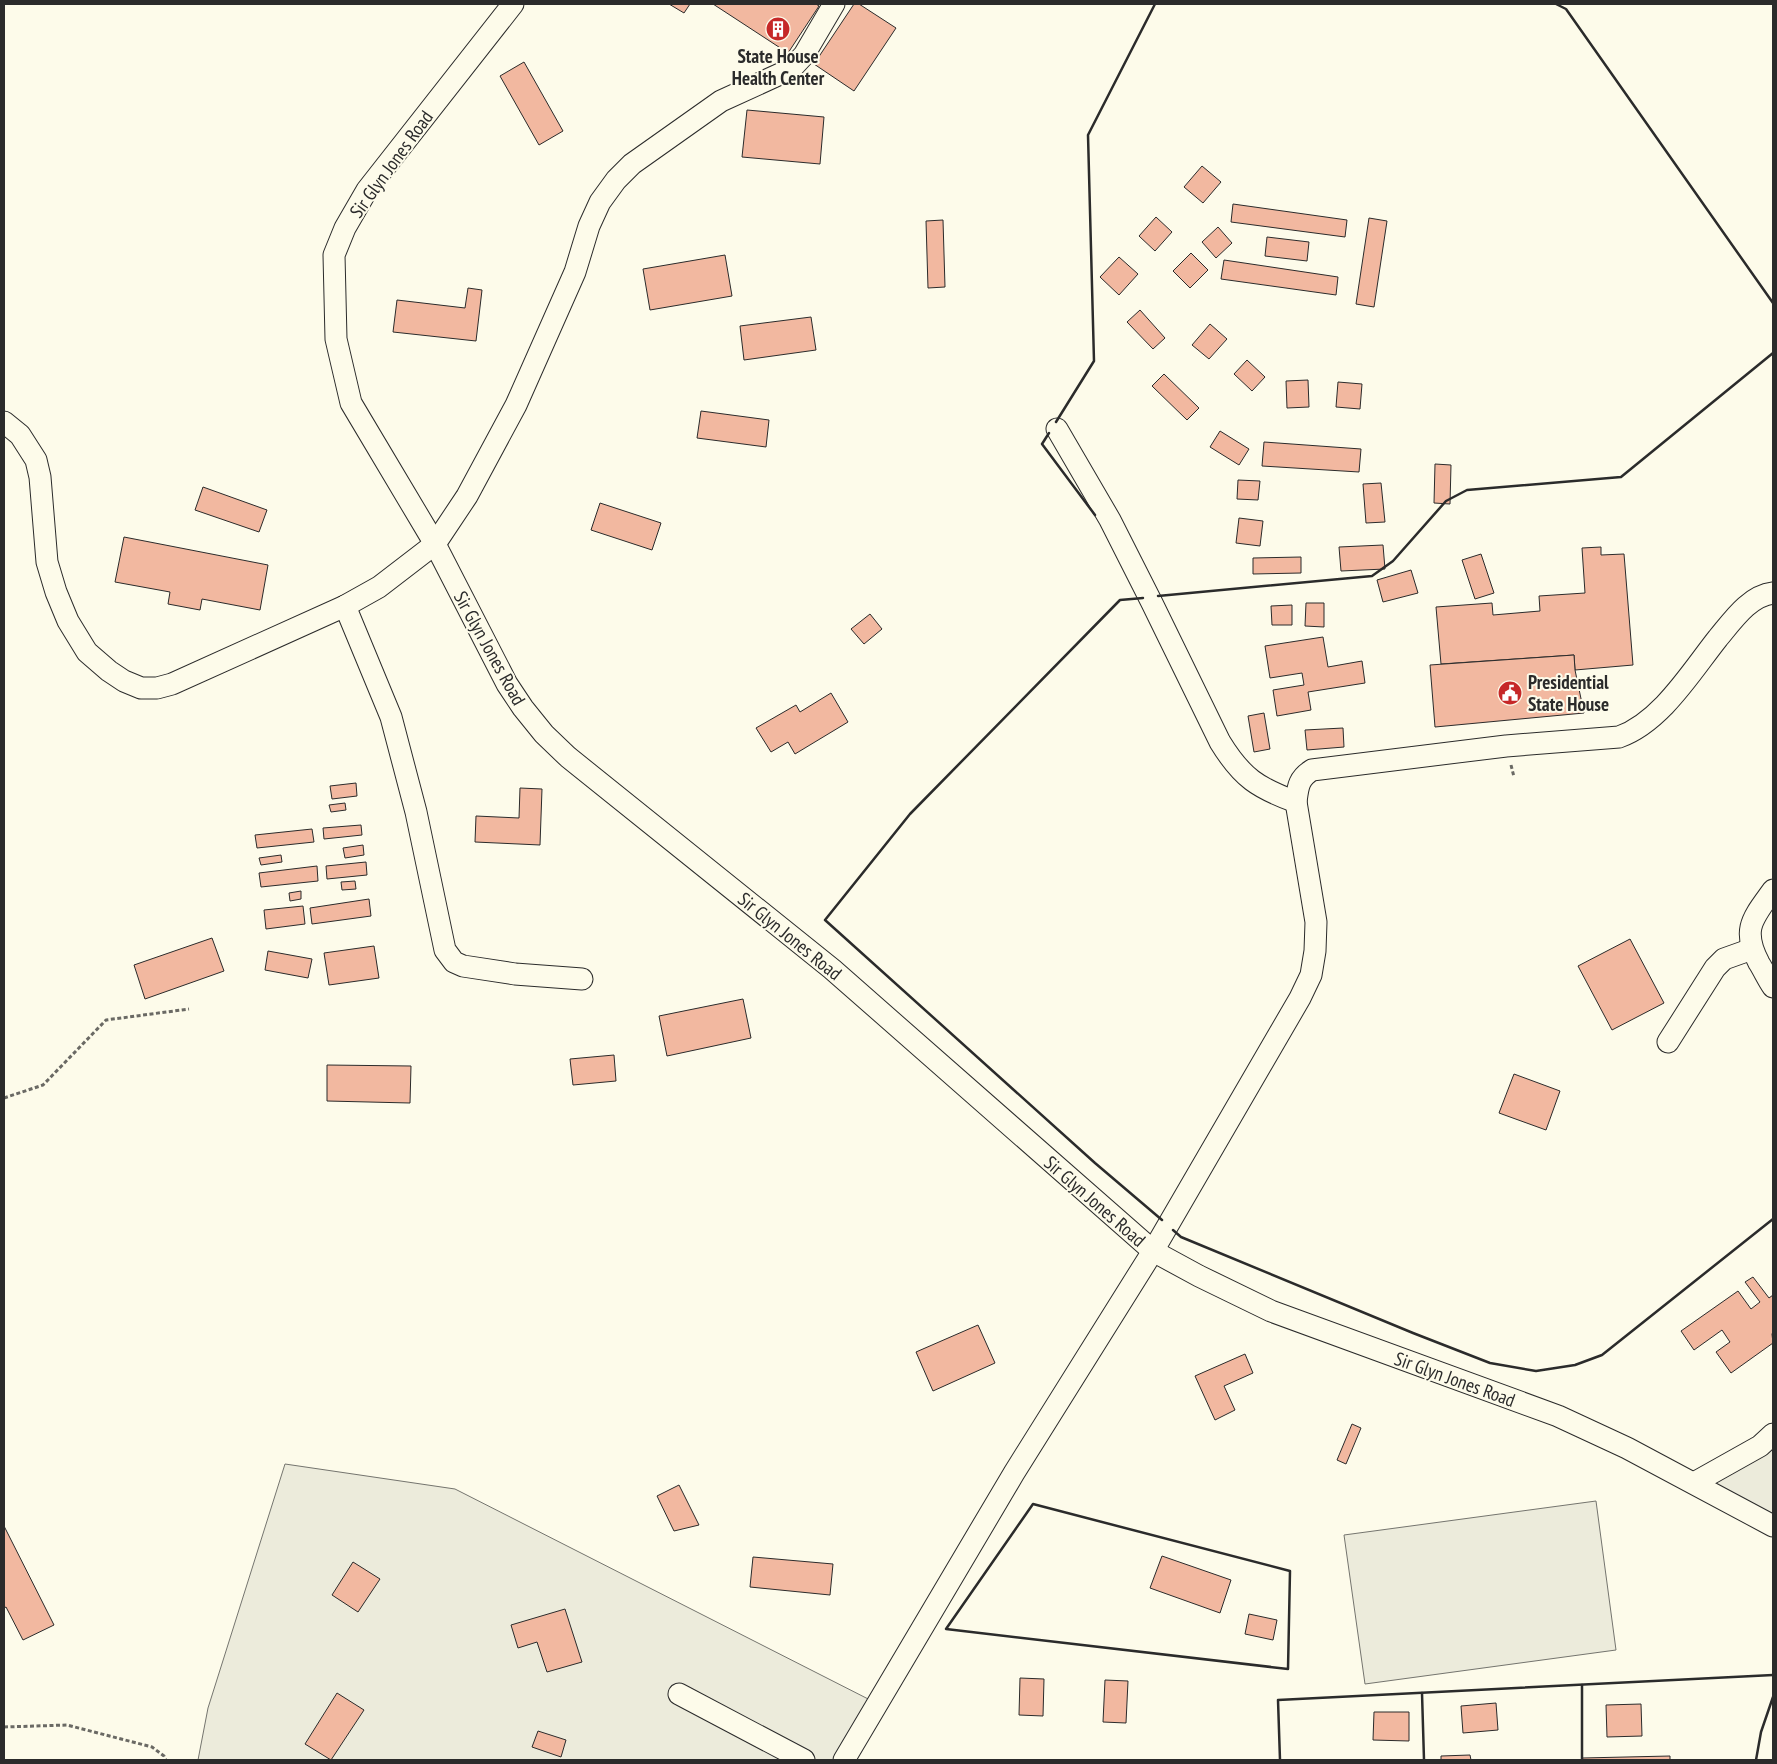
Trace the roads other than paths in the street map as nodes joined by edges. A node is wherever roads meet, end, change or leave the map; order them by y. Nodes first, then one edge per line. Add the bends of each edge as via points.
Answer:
1 (513, 4) edge
2 (834, 4) edge
3 (4, 422) edge
4 (1057, 429) dead end
5 (435, 544) junction
6 (1773, 593) edge
7 (345, 606) junction
8 (1296, 802) junction
9 (1773, 890) edge
10 (1752, 949) junction
11 (582, 979) dead end
12 (1773, 986) edge
13 (1668, 1042) dead end
14 (1153, 1252) junction
15 (1773, 1434) edge
16 (1694, 1483) junction
17 (1773, 1526) edge
18 (679, 1694) dead end
19 (804, 1760) edge
20 (844, 1760) edge

1 - 5 street, Sir Glyn Jones Road via 367,190 334,255 336,339 351,403
2 - 5 street via 804,54 791,69 721,101 632,164 616,180 600,202 589,226 575,272 516,405 467,496
3 - 7 street via 20,435 36,460 47,562 68,621 86,652 124,681 141,688 172,684
4 - 8 street via 1114,528 1232,762 1246,777 1268,792
5 - 7 street via 379,586
5 - 14 street, Sir Glyn Jones Road via 508,684 544,734 568,757 832,969
6 - 8 street via 1752,600 1669,701 1632,733 1312,770 1298,785
7 - 11 street via 391,716 416,812 445,950 454,962 463,966
8 - 14 street via 1316,922 1316,951 1311,975
9 - 10 street via 1750,925
10 - 12 street
10 - 13 street via 1724,959 1715,968
14 - 16 street, Sir Glyn Jones Road via 1271,1312 1558,1416
14 - 20 street via 1014,1473
15 - 16 street via 1760,1446
16 - 17 street, Sir Glyn Jones Road
18 - 19 street

